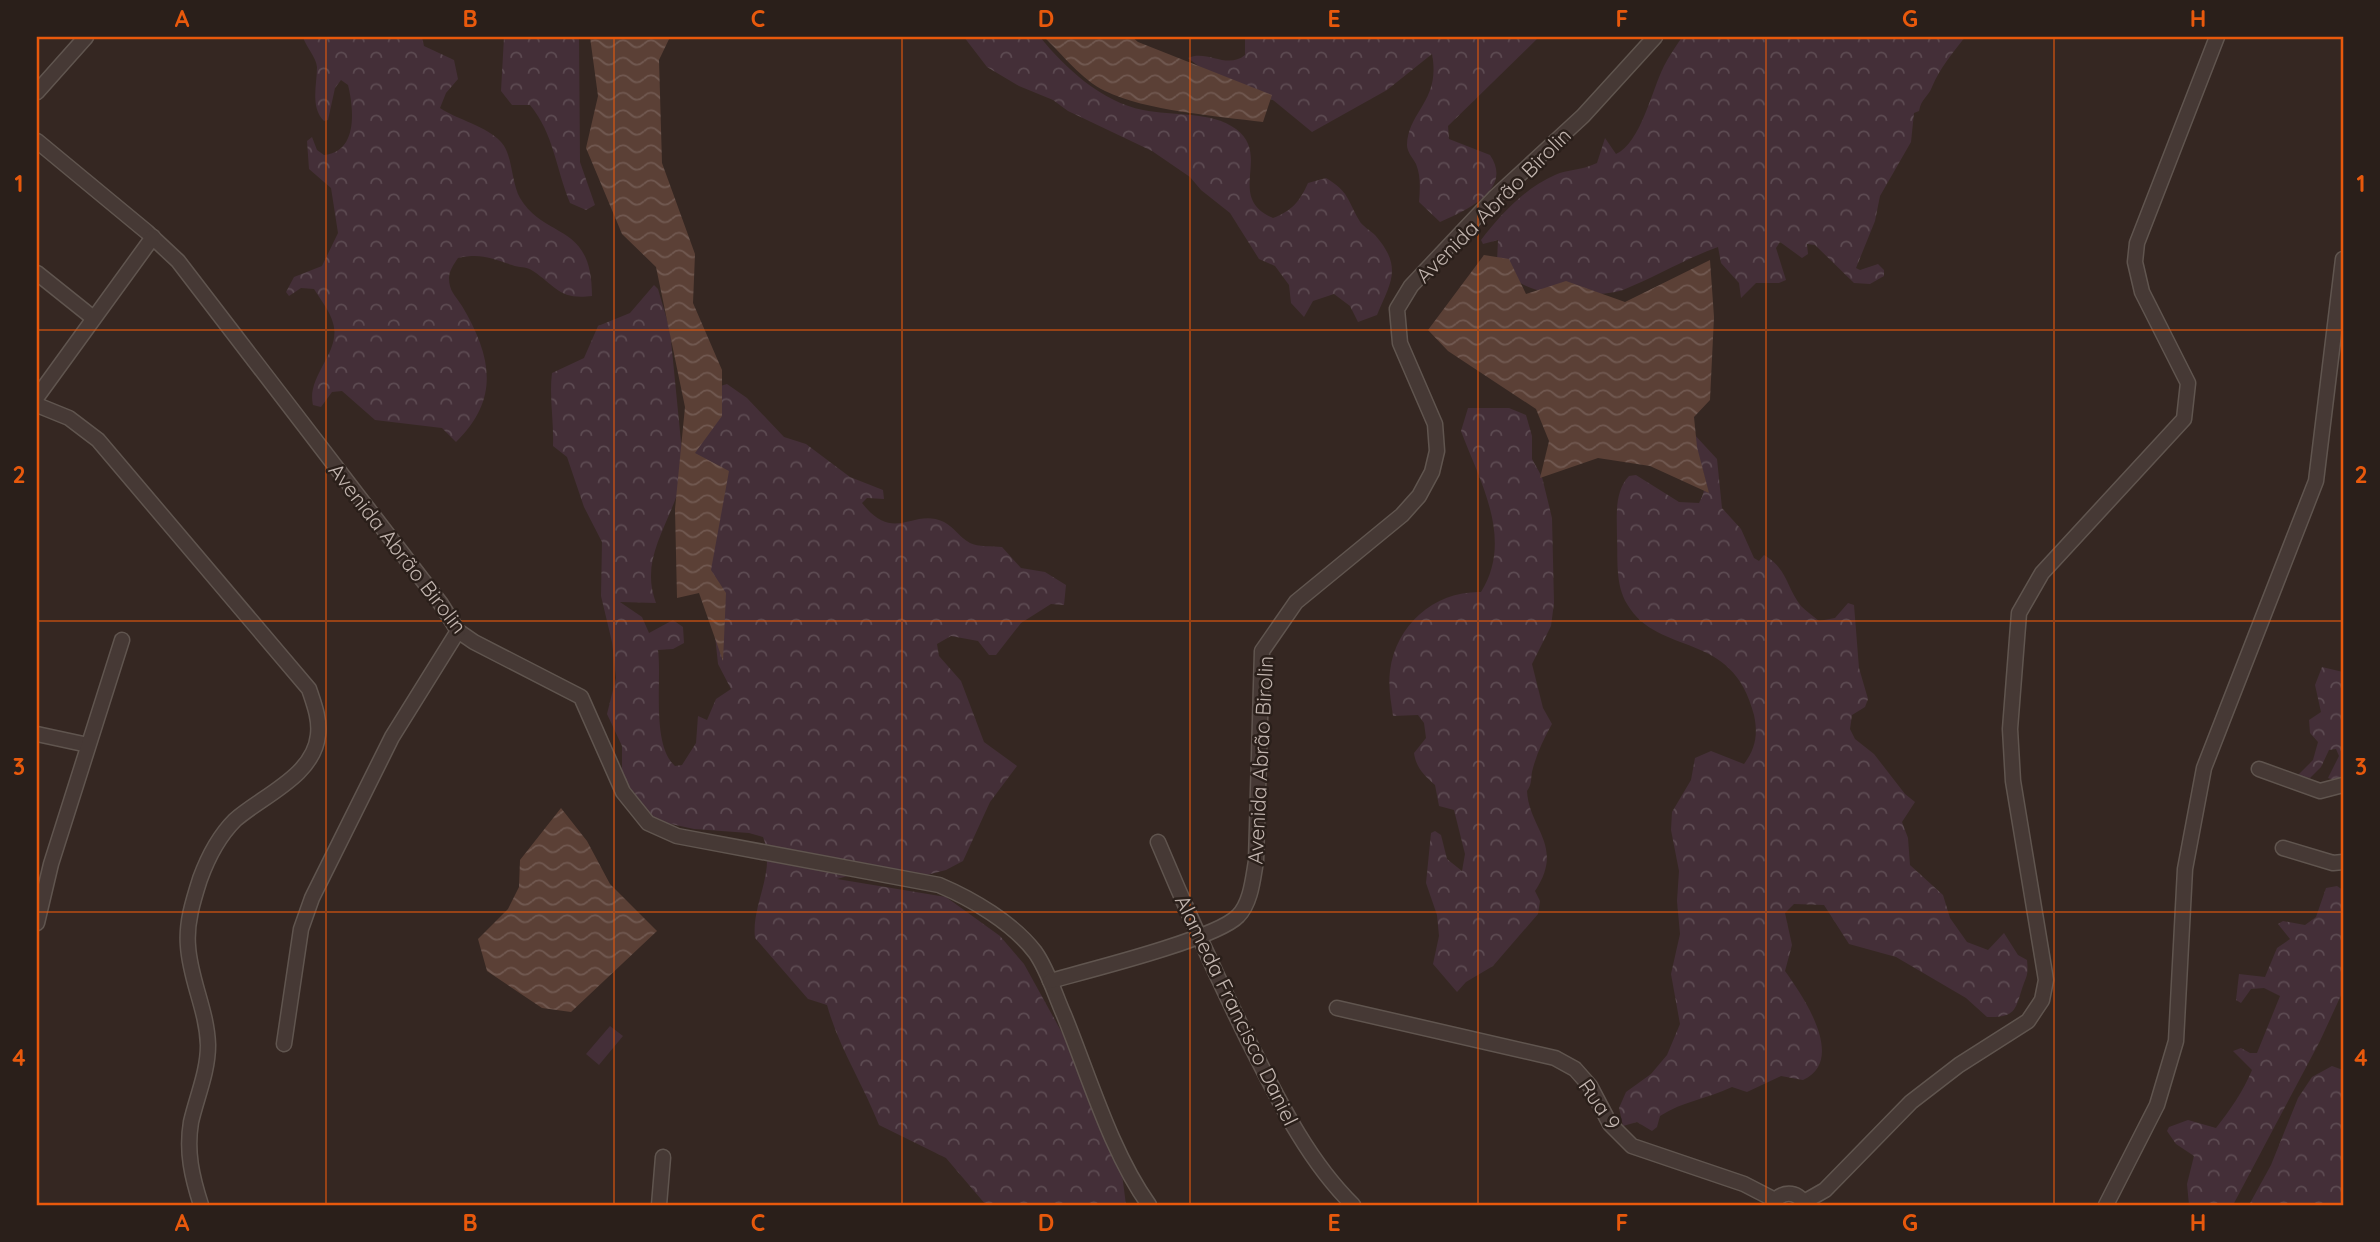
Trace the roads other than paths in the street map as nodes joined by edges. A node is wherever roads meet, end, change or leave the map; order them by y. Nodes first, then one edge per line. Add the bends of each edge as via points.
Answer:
1 (86, 37) edge
2 (1655, 37) edge
3 (2217, 37) edge
4 (37, 92) edge
5 (39, 144) edge
6 (153, 237) junction
7 (2343, 259) edge
8 (37, 273) edge
9 (92, 317) junction
10 (2340, 329) edge
11 (37, 397) edge
12 (37, 405) edge
13 (458, 631) junction
14 (122, 640) dead end
15 (37, 734) edge
16 (88, 745) junction
17 (2259, 769) dead end
18 (2343, 785) edge
19 (1158, 842) dead end
20 (2283, 848) dead end
21 (2343, 862) edge
22 (37, 923) edge
23 (1196, 936) junction
24 (1050, 981) junction
25 (1336, 1008) dead end
26 (284, 1044) dead end
27 (663, 1157) dead end
28 (1774, 1203) edge
29 (1804, 1203) edge
30 (201, 1205) edge
31 (659, 1205) edge
32 (1149, 1205) edge
33 (1353, 1205) edge
34 (2106, 1205) edge

1 - 4 street
2 - 23 street, Avenida Abrão Birolin via 1583,116 1494,198 1411,286 1397,309 1400,343 1435,424 1437,451 1432,472 1402,515 1296,602 1262,650 1252,883 1238,916
3 - 29 street via 2137,243 2135,262 2142,292 2188,383 2184,419 2042,573 2019,613 2010,729 2012,781 2046,980 2042,1000 2028,1021 1911,1102 1825,1190
5 - 6 street, Avenida Abrão Birolin
6 - 9 street
6 - 13 street, Avenida Abrão Birolin via 178,261
7 - 10 street
8 - 9 street
9 - 11 street
10 - 34 street via 2316,481 2204,768 2185,869 2176,1041 2157,1105
12 - 30 street via 69,418 98,440 295,670 309,689 318,718 312,756 296,775 234,821 212,850 188,923 188,949 208,1040 208,1063 192,1121 189,1155
13 - 24 street, Avenida Abrão Birolin via 581,698 623,793 648,824 677,836 957,893 1015,932 1036,953
13 - 26 street via 392,737 312,898 301,929
14 - 16 street
15 - 16 street
16 - 22 street
17 - 18 street via 2320,791
19 - 23 street, Alameda Francisco Daniel
20 - 21 street
23 - 24 street, Avenida Abrão Birolin
23 - 33 street, Alameda Francisco Daniel via 1302,1139
24 - 32 street, Avenida Abrão Birolin via 1110,1128
25 - 28 street, Rua 9 via 1555,1058 1575,1069 1590,1086 1610,1124 1632,1146 1744,1184
27 - 31 street
28 - 29 street via 1789,1193

